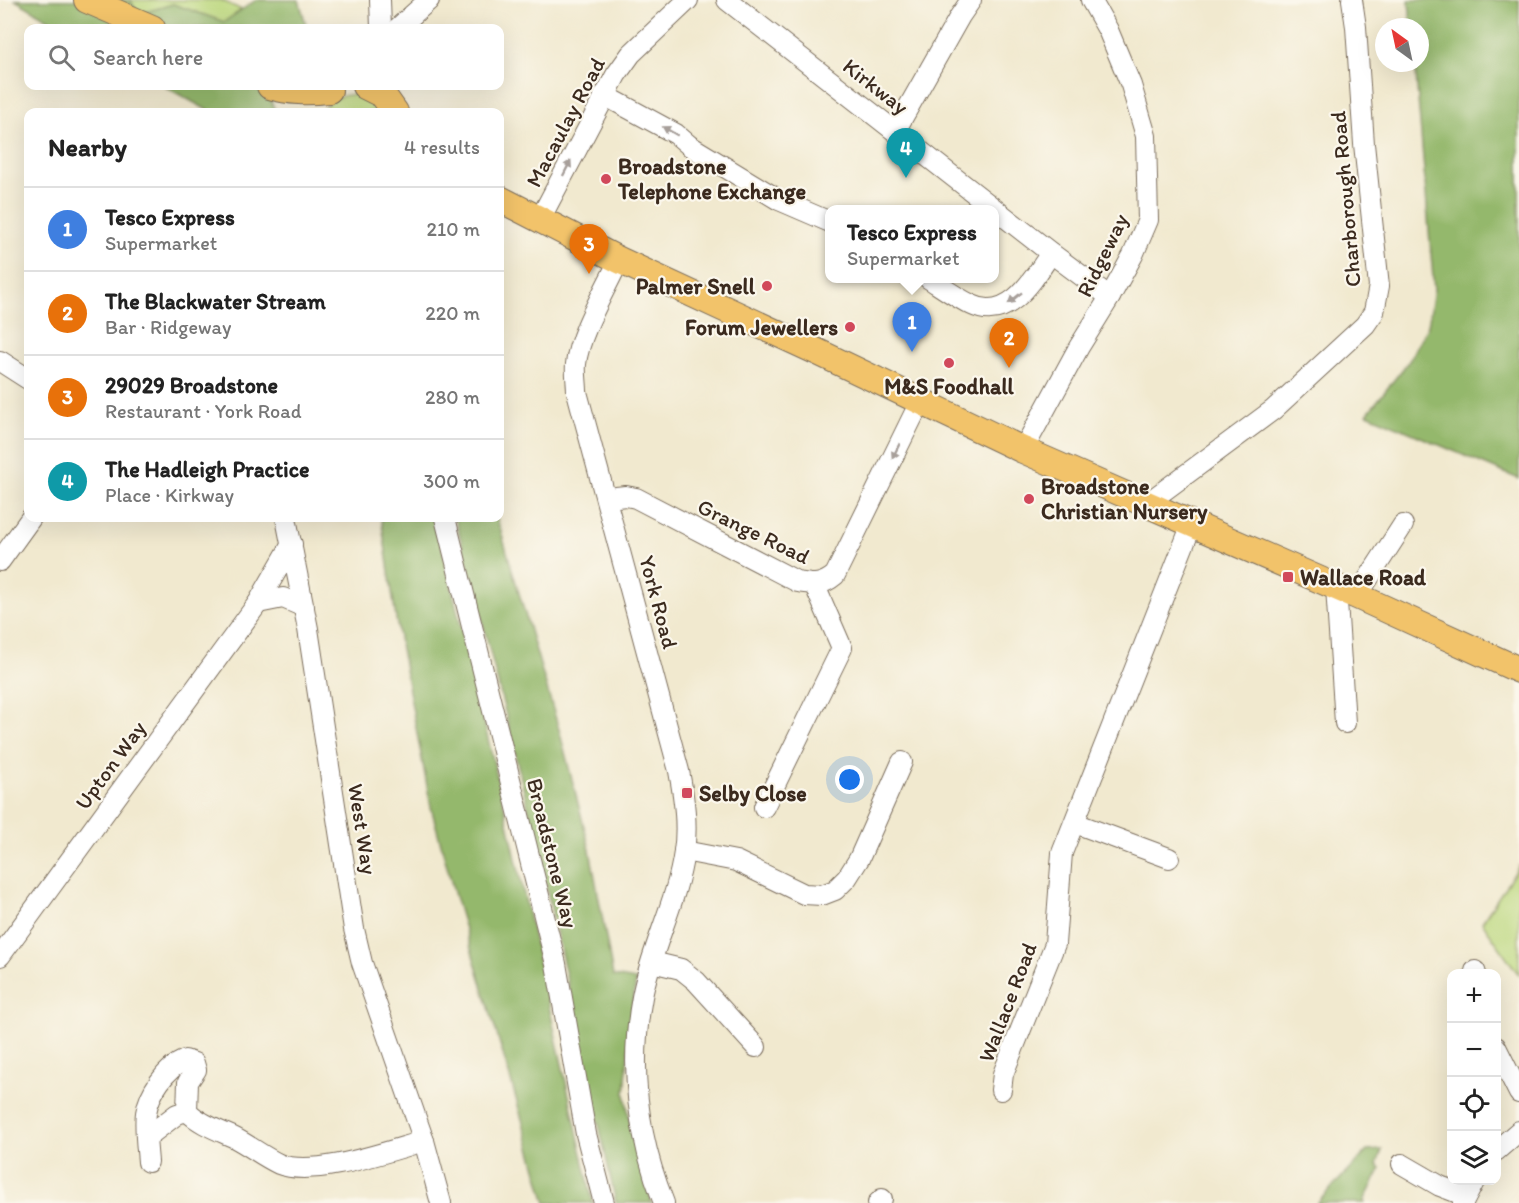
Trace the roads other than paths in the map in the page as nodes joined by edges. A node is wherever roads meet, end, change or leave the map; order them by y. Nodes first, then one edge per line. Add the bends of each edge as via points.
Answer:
1 (87, 0) edge
2 (380, 0) edge
3 (429, 0) edge
4 (688, 0) edge
5 (727, 0) edge
6 (971, 0) edge
7 (1091, 0) edge
8 (1352, 0) edge
9 (409, 22) edge
10 (143, 24) edge
11 (381, 24) edge
12 (263, 90) edge
13 (284, 90) edge
14 (322, 90) edge
15 (331, 90) edge
16 (374, 90) edge
17 (604, 95) junction
18 (394, 105) edge
19 (284, 108) edge
20 (313, 108) edge
21 (895, 131) junction
22 (504, 202) edge
23 (990, 205) edge
24 (999, 212) edge
25 (540, 219) junction
26 (825, 220) edge
27 (1051, 253) junction
28 (619, 260) junction
29 (935, 283) edge
30 (1110, 297) junction
31 (0, 362) edge
32 (24, 377) edge
33 (920, 402) junction
34 (1023, 450) junction
35 (607, 498) junction
36 (1146, 504) junction
37 (28, 522) edge
38 (287, 522) edge
39 (446, 522) edge
40 (1192, 524) junction
41 (1403, 525) dead end
42 (292, 544) junction
43 (0, 561) edge
44 (815, 586) junction
45 (1346, 591) junction
46 (258, 603) junction
47 (304, 607) junction
48 (1519, 670) edge
49 (1345, 723) dead end
50 (902, 762) dead end
51 (764, 807) dead end
52 (1075, 823) junction
53 (684, 852) junction
54 (1169, 858) dead end
55 (0, 956) edge
56 (652, 962) junction
57 (756, 1047) dead end
58 (1501, 1055) edge
59 (1001, 1090) dead end
60 (1519, 1093) edge
61 (187, 1111) junction
62 (1519, 1131) edge
63 (147, 1137) junction
64 (424, 1141) junction
65 (1501, 1147) edge
66 (148, 1162) dead end
67 (1401, 1164) dead end
68 (1468, 1193) edge
69 (441, 1203) edge
70 (604, 1203) edge
71 (664, 1203) edge

1 - 10 main road
2 - 11 street
3 - 9 street
4 - 17 street, Macaulay Road via 631,54
5 - 21 street, Kirkway
6 - 21 street
7 - 30 street, Ridgeway via 1126,74 1146,136 1148,220
8 - 36 street, Charborough Road via 1379,286 1374,312 1365,325 1273,410
12 - 19 main road
13 - 14 main road
15 - 20 main road
16 - 18 main road
25 -> 17 street, Macaulay Road
26 -> 17 street via 779,200 676,134
21 - 23 street, Kirkway
22 - 25 main road
24 - 27 street, Kirkway
25 - 28 main road
27 -> 29 street via 1035,278 1003,307 975,307
27 - 30 street, Kirkway
28 - 33 main road
28 - 35 street, York Road via 594,312 576,363 577,392
30 - 34 street, Ridgeway via 1078,347
31 - 32 street
33 - 34 main road
33 -> 44 street, Grange Road via 835,575
34 - 36 main road
35 - 44 street, Grange Road via 636,498 798,582
35 - 53 street, York Road via 679,771 684,799
36 - 40 main road
37 - 43 street
38 - 42 street, West Way
39 - 70 street, Broadstone Way via 556,964 586,1134
40 - 45 main road
40 - 52 street, Wallace Road
41 - 45 street
42 - 46 street, Upton Way
42 - 47 street, West Way
44 - 51 street via 842,648
45 - 48 main road
45 - 49 street
46 - 47 street via 283,598
46 - 55 street, Upton Way
47 - 64 street, West Way via 354,929 362,963
50 - 53 street via 859,859 836,890 822,896 804,894 736,861
52 - 54 street
52 - 59 street, Wallace Road via 1062,853 1055,944 1003,1074
53 - 56 street, York Road
56 - 57 street via 681,969 696,981
56 - 71 street, York Road via 642,996 638,1032 637,1104 648,1162
58 - 60 street
61 - 63 street
61 - 63 street via 188,1082 196,1070 194,1063 184,1060 164,1076 152,1097 146,1113
61 - 64 street via 281,1165 312,1168
62 - 65 street
63 - 66 street
64 - 69 street, West Way
67 - 68 street via 1440,1186

